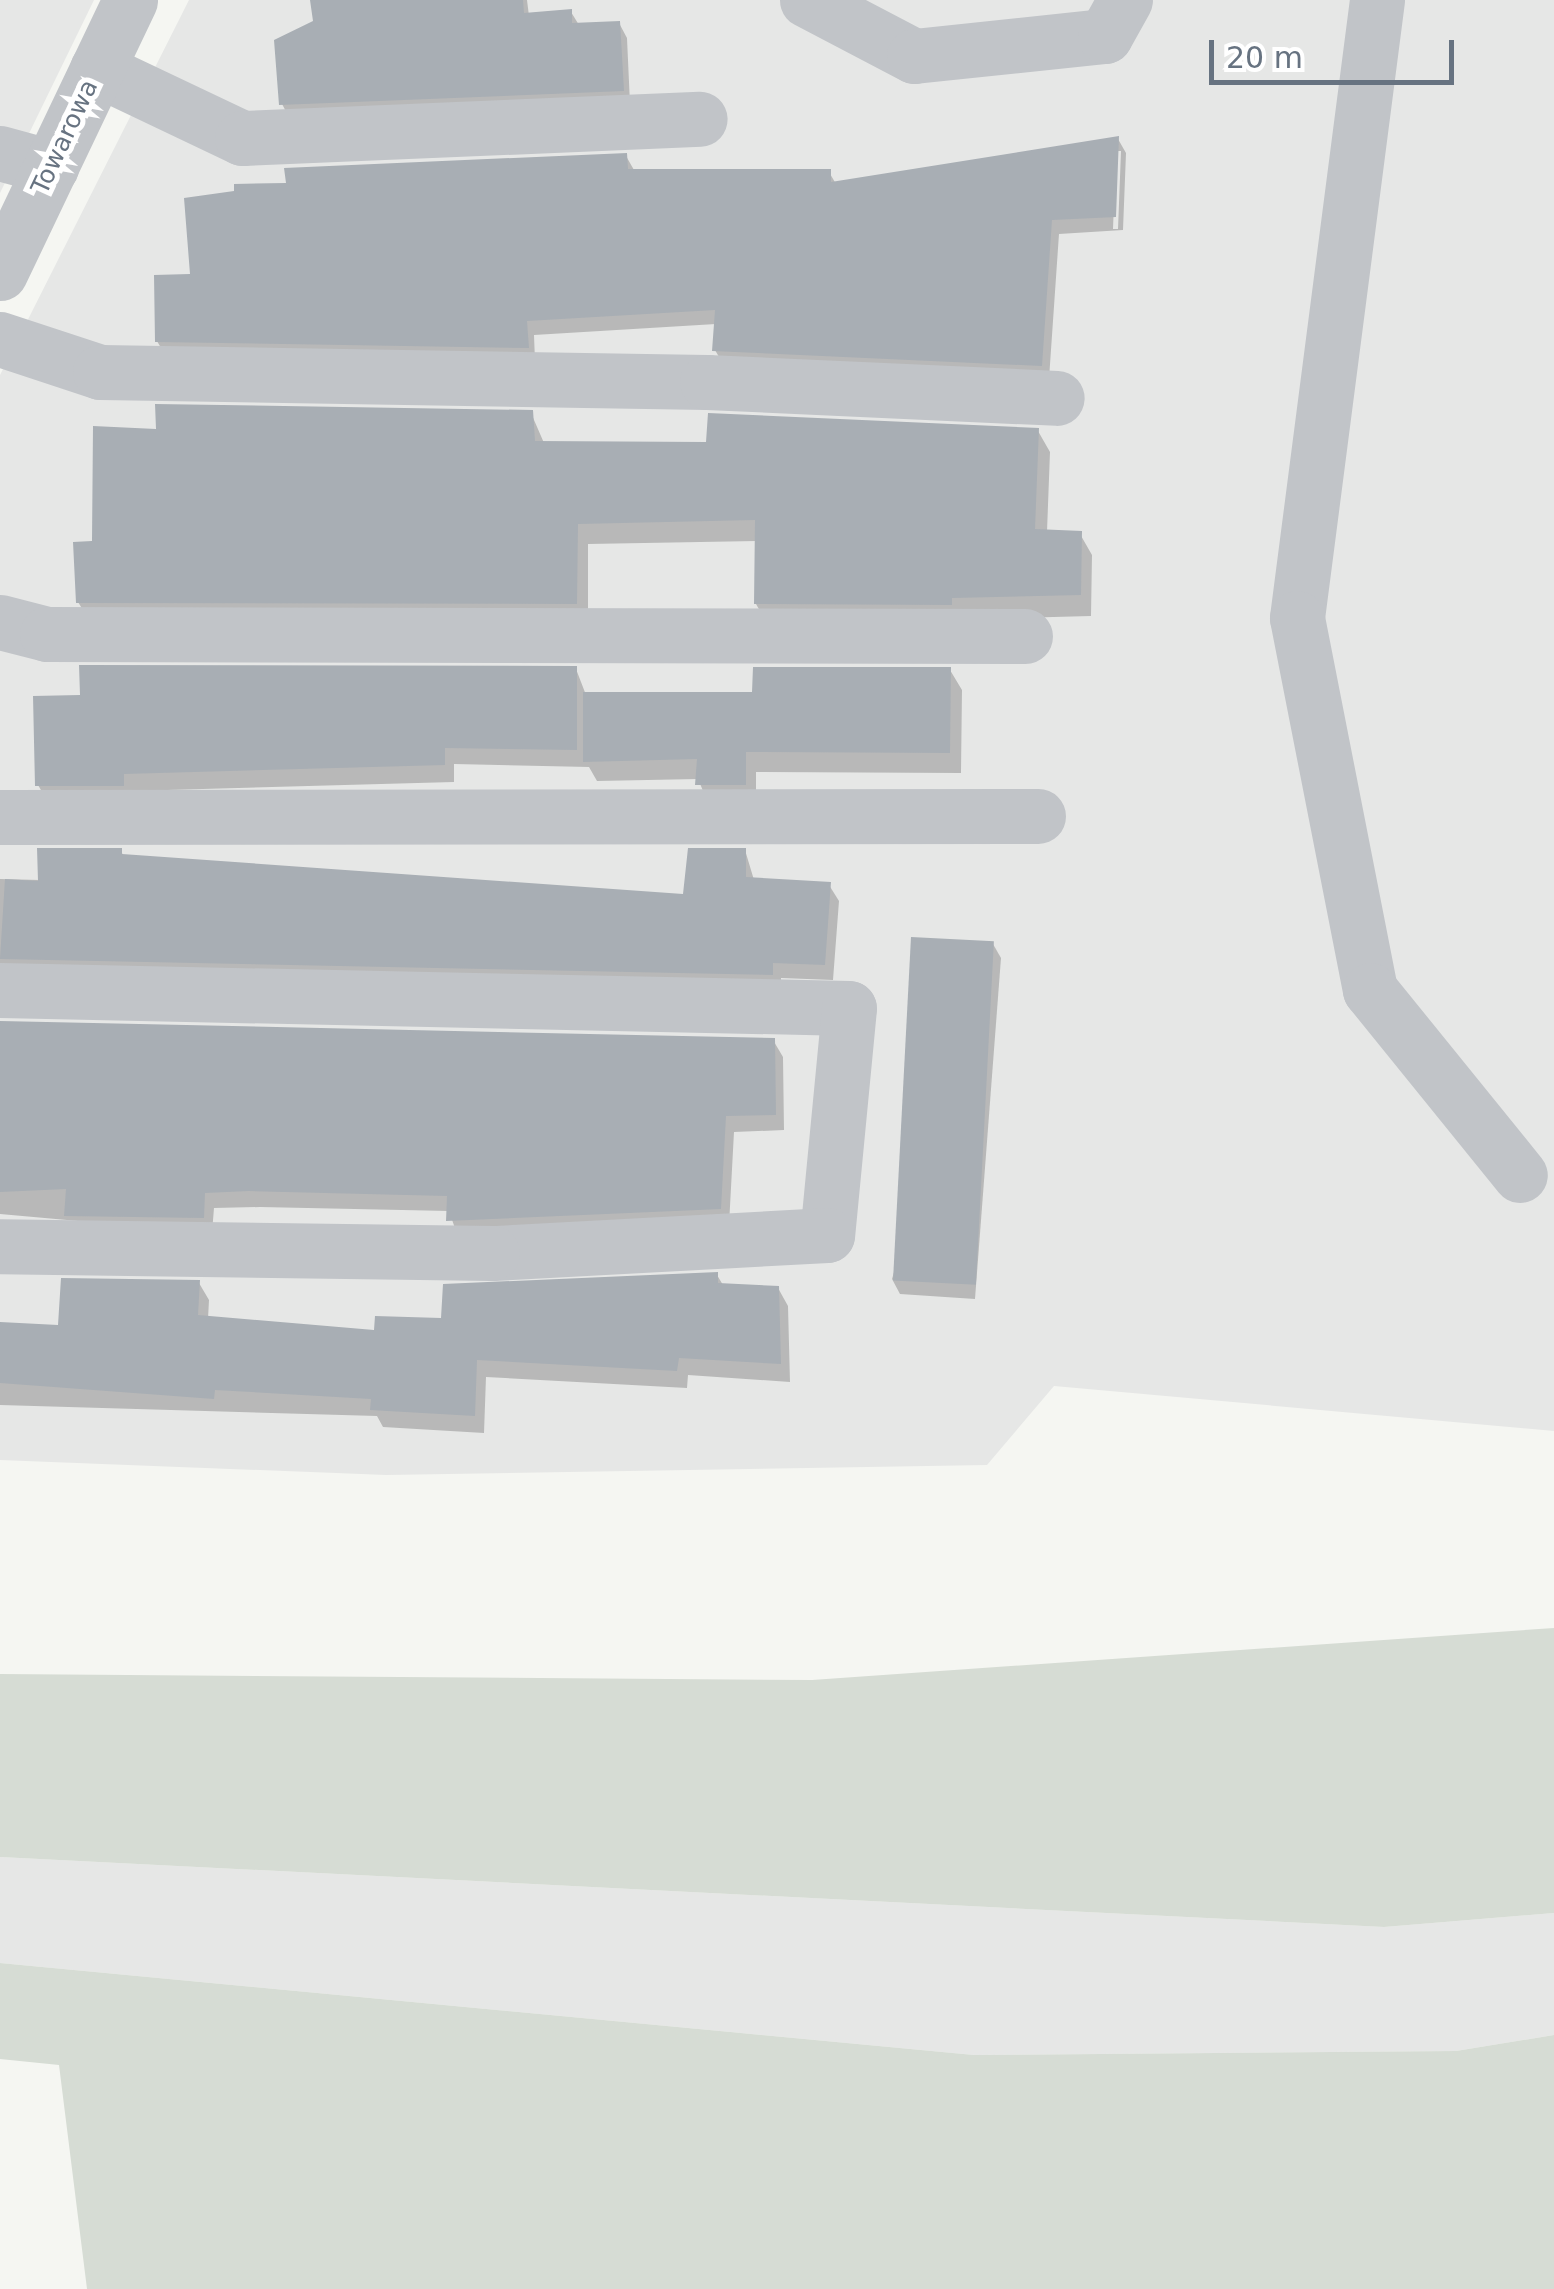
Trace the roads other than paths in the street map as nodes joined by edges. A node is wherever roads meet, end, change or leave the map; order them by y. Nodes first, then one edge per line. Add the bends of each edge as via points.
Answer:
1 (130, 0) edge
2 (807, 0) edge
3 (1125, 0) edge
4 (1377, 0) edge
5 (97, 69) junction
6 (700, 119) dead end
7 (26, 160) edge
8 (0, 273) edge
9 (0, 339) edge
10 (1057, 398) dead end
11 (0, 622) edge
12 (1025, 636) dead end
13 (1038, 816) dead end
14 (0, 817) edge
15 (0, 990) edge
16 (1520, 1175) dead end
17 (0, 1246) edge

1 - 5 street, Towarowa
2 - 3 street via 914,56 1106,36
4 - 16 street via 1297,618 1370,990
5 - 6 street via 242,138
5 - 7 street, Towarowa
7 - 8 street, Towarowa
9 - 10 street via 100,372 707,382
11 - 12 street via 47,634
13 - 14 street
15 - 17 street via 849,1008 827,1235 492,1253

